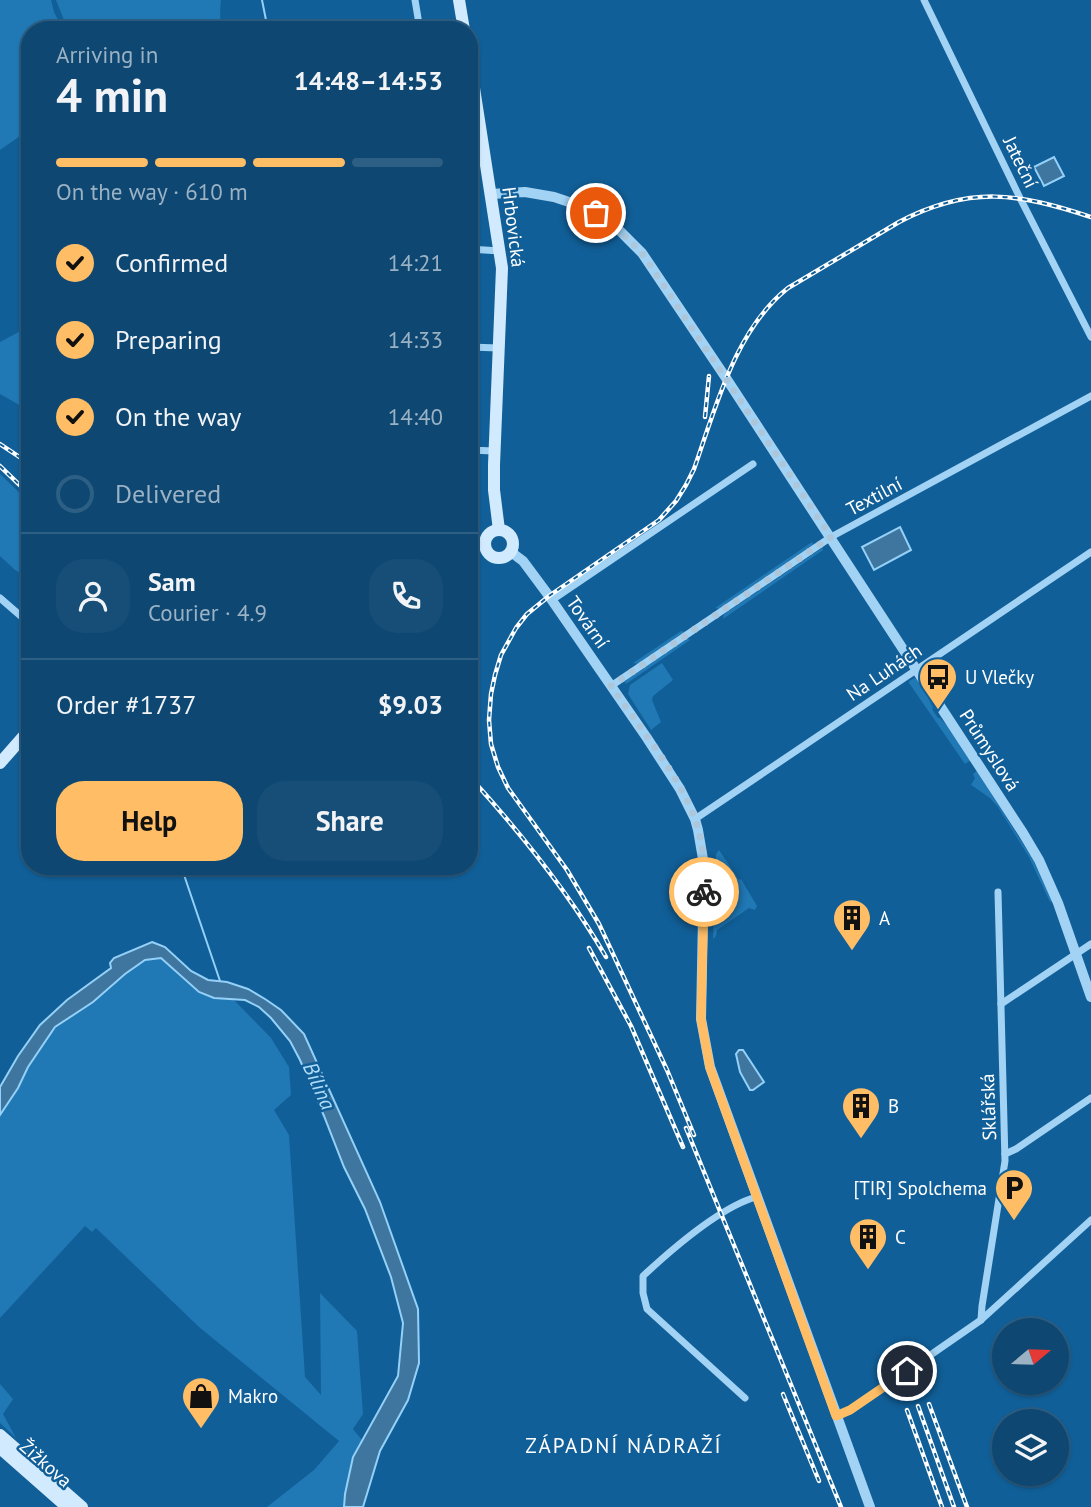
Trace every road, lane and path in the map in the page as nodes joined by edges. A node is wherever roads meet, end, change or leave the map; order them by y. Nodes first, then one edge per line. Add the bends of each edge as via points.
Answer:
1 (415, 0) edge
2 (459, 0) edge
3 (924, 0) edge
4 (418, 21) edge
5 (462, 21) edge
6 (478, 112) edge
7 (491, 194) junction
8 (478, 250) edge
9 (500, 251) junction
10 (1091, 337) edge
11 (478, 347) edge
12 (499, 348) junction
13 (1091, 396) edge
14 (478, 450) edge
15 (494, 451) junction
16 (753, 464) dead end
17 (499, 530) junction
18 (831, 537) junction
19 (478, 544) edge
20 (485, 544) junction
21 (511, 552) junction
22 (1091, 552) edge
23 (0, 598) edge
24 (552, 600) junction
25 (21, 616) edge
26 (917, 669) junction
27 (611, 686) junction
28 (21, 739) edge
29 (0, 763) edge
30 (695, 819) junction
31 (998, 892) dead end
32 (1091, 944) edge
33 (1076, 954) junction
34 (1091, 997) edge
35 (1001, 1004) junction
36 (1091, 1098) edge
37 (1005, 1154) junction
38 (756, 1197) junction
39 (1091, 1220) edge
40 (981, 1320) junction
41 (745, 1398) dead end
42 (836, 1416) junction
43 (0, 1435) edge
44 (0, 1448) edge
45 (67, 1507) edge
46 (82, 1507) edge
47 (870, 1507) edge

1 - 4 street
2 - 5 main road
3 - 10 street, Jateční
6 - 7 main road, Hrbovická
7 - 9 main road, Hrbovická
7 - 18 street via 525,192 575,204 614,225 642,253
8 - 9 street
9 - 12 main road, Hrbovická
11 - 12 street
12 - 15 main road, Hrbovická
13 - 18 street, Textilní
14 - 15 street
15 - 17 main road, Hrbovická
16 - 24 street
17 - 20 main road via 491,533
17 - 21 main road via 510,536
18 - 26 street, Průmyslová
18 - 27 street, Textilní
19 - 20 main road
20 - 21 main road via 494,557
21 - 24 street, Tovární
22 - 26 street, Na Luhách
23 - 25 street
24 - 27 street, Tovární
26 - 30 street, Na Luhách
26 - 33 street, Průmyslová via 1034,851
27 - 30 street, Tovární via 667,767
28 - 29 main road
30 - 38 street, Tovární via 704,865 704,1040
31 - 35 street, Sklářská
32 - 33 street
33 - 34 street, Průmyslová
33 - 35 street
35 - 37 street, Sklářská
36 - 37 street
37 - 40 street, Sklářská
38 - 41 street via 717,1217 643,1276 647,1309
38 - 42 street, Tovární
39 - 40 street
40 - 42 street
42 - 47 street, Tovární
43 - 46 main road
44 - 45 main road, Žižkova

